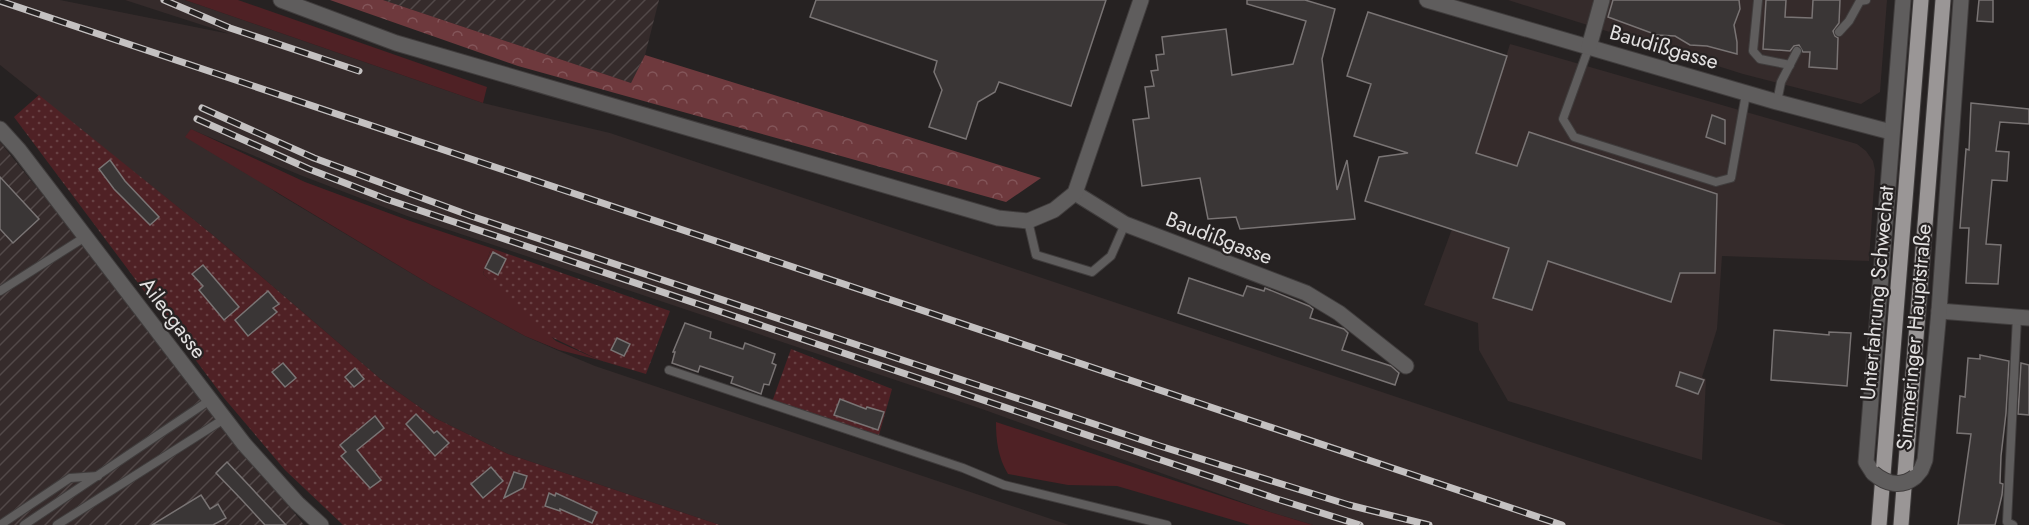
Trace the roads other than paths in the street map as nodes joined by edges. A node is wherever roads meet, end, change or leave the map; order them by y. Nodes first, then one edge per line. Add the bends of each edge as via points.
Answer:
1 (281, 0) edge
2 (1141, 0) edge
3 (1427, 0) edge
4 (1602, 0) edge
5 (1758, 0) edge
6 (1862, 0) edge
7 (1903, 0) edge
8 (1921, 0) edge
9 (1943, 0) edge
10 (1961, 0) edge
11 (1839, 32) dead end
12 (1589, 47) junction
13 (1797, 51) dead end
14 (1790, 65) junction
15 (1746, 94) junction
16 (1777, 102) junction
17 (0, 129) edge
18 (1891, 132) junction
19 (1075, 193) junction
20 (1028, 221) junction
21 (1125, 224) junction
22 (85, 237) junction
23 (0, 291) edge
24 (1939, 311) junction
25 (2023, 318) edge
26 (1406, 366) dead end
27 (669, 370) dead end
28 (210, 400) junction
29 (224, 419) junction
30 (99, 476) junction
31 (0, 512) edge
32 (4, 524) edge
33 (24, 525) edge
34 (57, 525) edge
35 (321, 525) edge
36 (1167, 525) edge
37 (1879, 525) edge
38 (1901, 525) edge
39 (2013, 525) edge

1 - 20 street via 407,46 998,218
2 - 19 street
3 - 12 street, Baudißgasse
4 - 12 street
5 - 14 lane via 1753,51 1760,58
6 - 11 lane
7 - 18 street, Simmeringer Hauptstraße
8 - 37 main road, Unterfahrung Schwechat
9 - 38 main road, Unterfahrung Schwechat
10 - 24 street, Simmeringer Hauptstraße
12 - 15 street, Baudißgasse
12 - 15 lane via 1563,119 1574,137 1716,182 1731,178
13 - 14 lane
14 - 16 lane
15 - 16 street, Baudißgasse
16 - 18 street, Baudißgasse
17 - 22 street, Ailecgasse
18 - 24 street, Simmeringer Hauptstraße, bridge via 1866,462 1881,479 1897,484 1916,477 1925,460
19 - 20 street via 1054,210
19 - 21 street, Baudißgasse
20 - 21 lane via 1036,255 1092,272 1111,256
21 - 26 street, Baudißgasse via 1306,293 1339,313
22 - 23 lane
22 - 28 street, Ailecgasse
24 - 25 street
25 - 39 lane via 2007,522
27 - 36 lane via 1004,485
28 - 29 street, Ailecgasse
28 - 30 lane
29 - 34 lane
29 - 35 street, Ailecgasse
30 - 32 lane via 70,478
30 - 33 lane
31 - 32 lane

